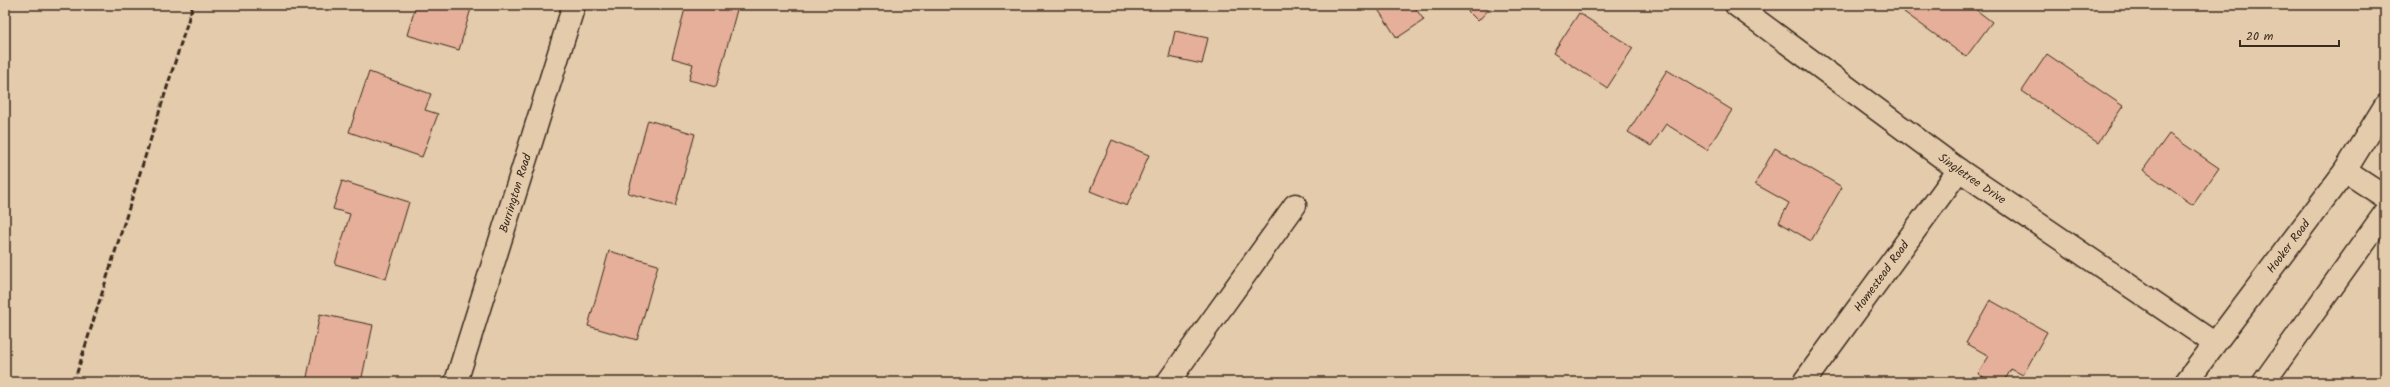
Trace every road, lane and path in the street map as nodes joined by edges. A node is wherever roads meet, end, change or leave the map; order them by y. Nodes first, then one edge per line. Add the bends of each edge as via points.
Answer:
1 (574, 5) edge
2 (1744, 7) edge
3 (2385, 106) edge
4 (1959, 170) junction
5 (2345, 171) junction
6 (2385, 197) edge
7 (1295, 205) dead end
8 (2385, 213) edge
9 (2214, 343) junction
10 (456, 382) edge
11 (1168, 382) edge
12 (1804, 382) edge
13 (2186, 382) edge
14 (2264, 382) edge

1 - 10 street, Burrington Road
2 - 4 street, Singletree Drive
3 - 5 street, Hooker Road
4 - 9 street, Singletree Drive
4 - 12 street, Homestead Road
5 - 6 street
5 - 9 street, Hooker Road
7 - 11 street
8 - 14 street
9 - 13 street, Hooker Road

